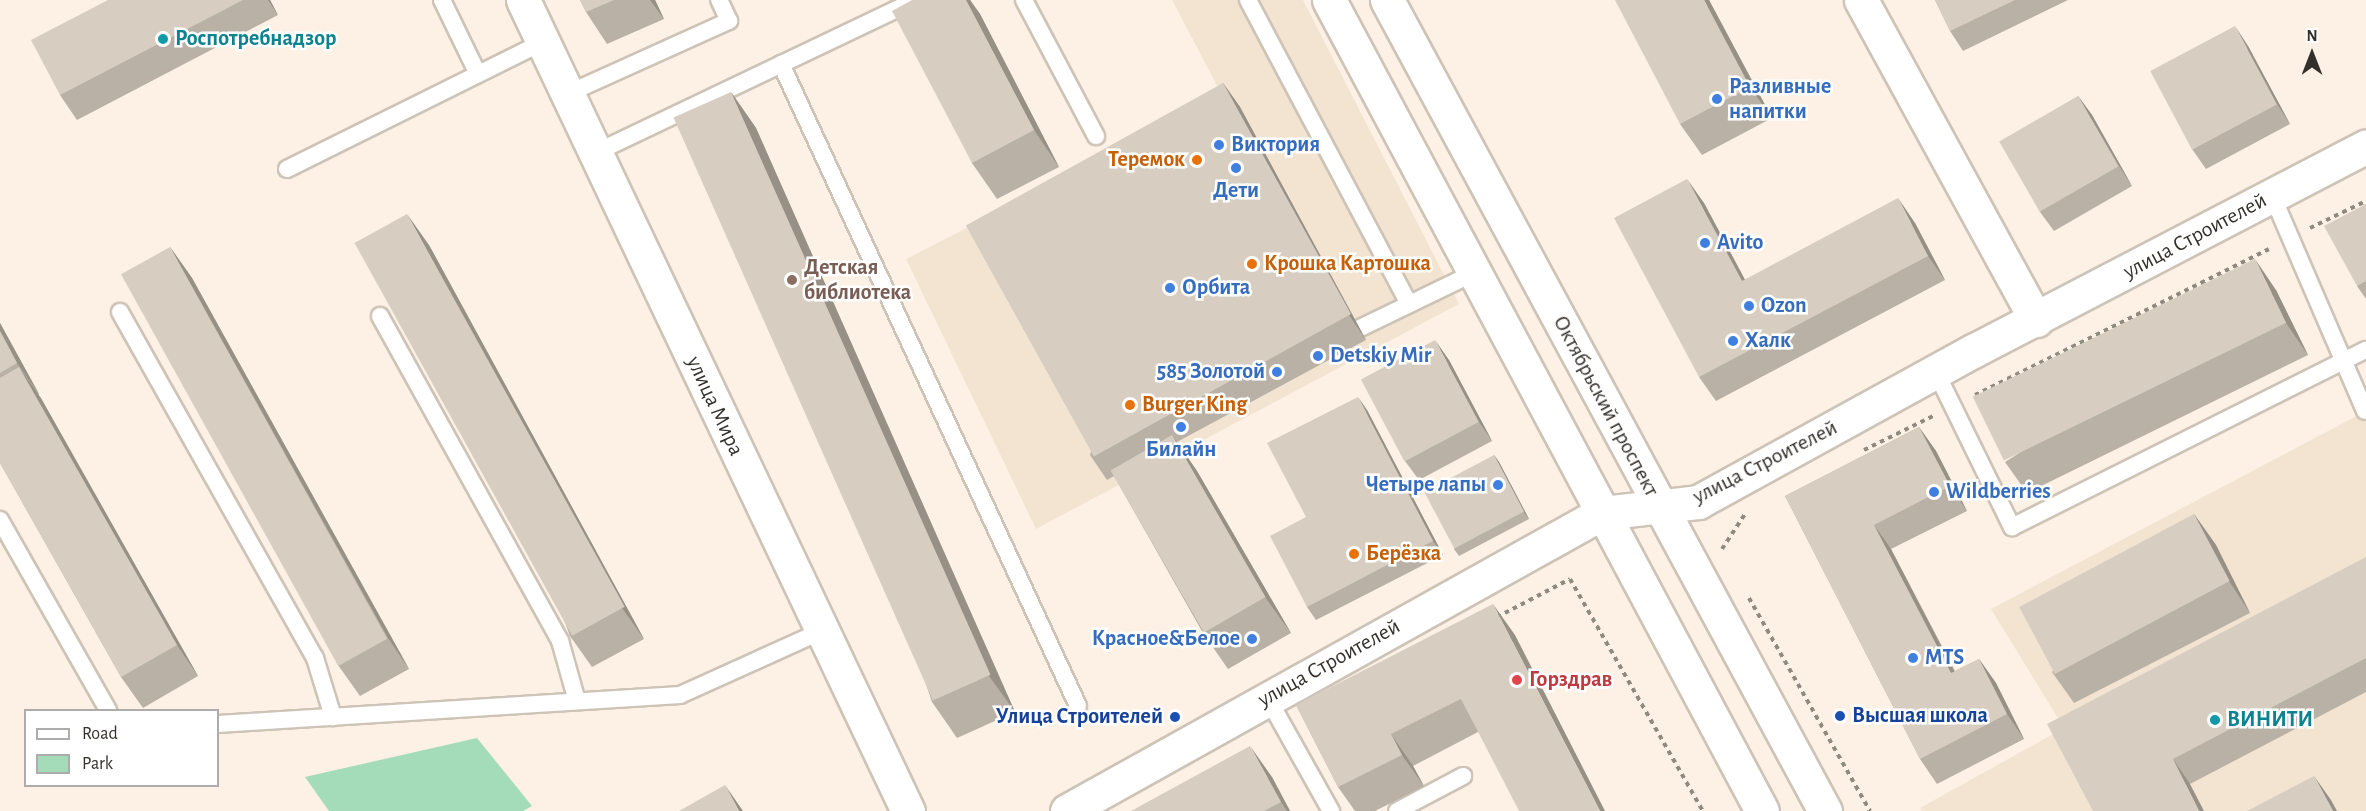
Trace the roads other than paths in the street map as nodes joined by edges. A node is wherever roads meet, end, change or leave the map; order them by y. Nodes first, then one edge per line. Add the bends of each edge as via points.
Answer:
1 (442, 0) edge
2 (523, 0) edge
3 (719, 0) edge
4 (916, 0) edge
5 (1024, 0) edge
6 (1248, 0) edge
7 (1329, 0) edge
8 (1387, 0) edge
9 (1861, 0) edge
10 (543, 42) junction
11 (781, 64) junction
12 (478, 74) junction
13 (567, 94) junction
14 (1096, 136) dead end
15 (2366, 146) edge
16 (595, 153) junction
17 (287, 169) dead end
18 (2272, 195) junction
19 (1474, 273) junction
20 (1409, 304) junction
21 (120, 312) dead end
22 (380, 316) edge
23 (2036, 320) junction
24 (1360, 328) dead end
25 (2366, 350) edge
26 (2344, 361) junction
27 (1936, 372) junction
28 (2365, 411) edge
29 (1660, 507) junction
30 (1602, 513) junction
31 (0, 519) edge
32 (822, 631) junction
33 (1267, 697) junction
34 (577, 701) junction
35 (1078, 706) dead end
36 (107, 709) edge
37 (333, 717) junction
38 (219, 724) edge
39 (1463, 776) dead end
40 (908, 811) edge
41 (1066, 811) edge
42 (1331, 811) edge
43 (1397, 811) edge
44 (1762, 811) edge
45 (1825, 811) edge

1 - 12 lane
2 - 10 street, улица Мира
3 - 13 lane via 729,21
4 - 11 lane
5 - 14 lane
6 - 20 lane
7 - 19 street
8 - 29 street, Октябрьский проспект
9 - 23 street
10 - 12 lane
10 - 13 street, улица Мира
11 - 16 lane
11 - 35 lane
12 - 17 lane
13 - 16 street, улица Мира
15 - 18 street, улица Строителей
16 - 32 street, улица Мира
18 - 23 street, улица Строителей
18 - 26 lane
19 - 20 lane
19 - 30 street
20 - 24 lane
21 - 37 lane via 315,658
22 - 34 lane via 560,641
23 - 27 street, улица Строителей
25 - 26 lane
26 - 27 lane via 2012,526
26 - 28 lane
27 - 29 street, улица Строителей via 1698,502
29 - 30 street, улица Строителей
29 - 45 street, Октябрьский проспект
30 - 33 street, улица Строителей
30 - 44 street
31 - 36 lane
32 - 34 lane via 680,695
32 - 40 street, улица Мира
33 - 41 street, улица Строителей
33 - 42 lane
34 - 37 lane
37 - 38 lane
39 - 43 lane

